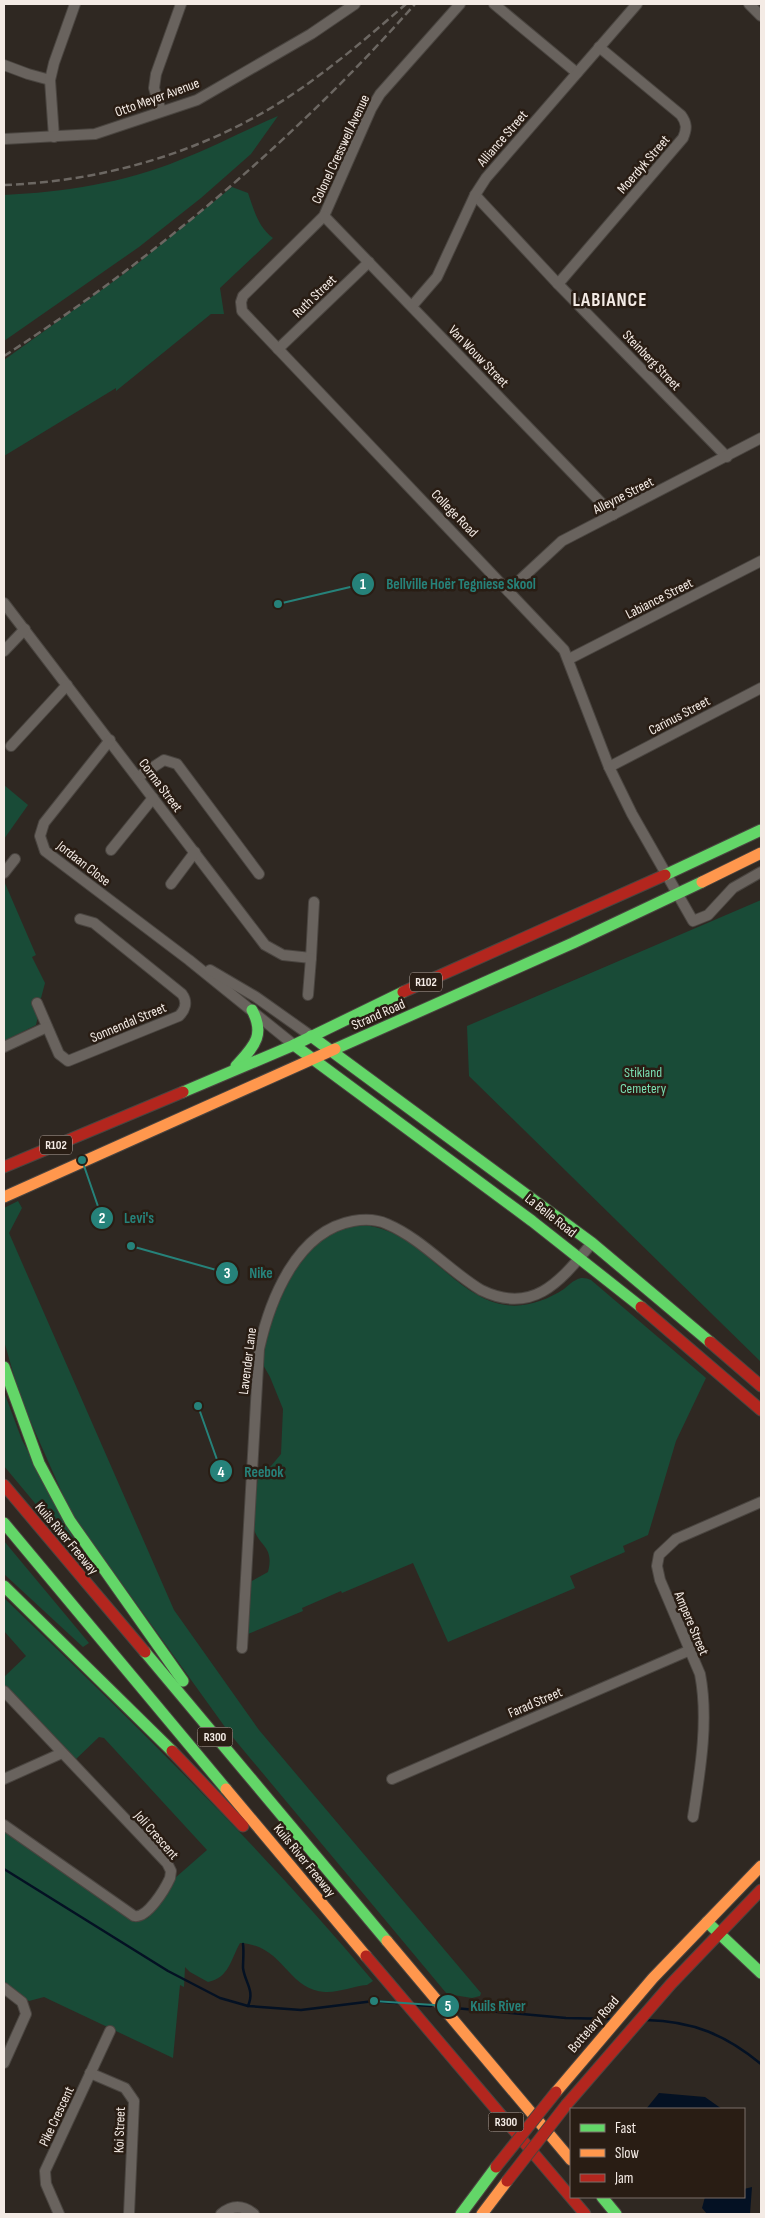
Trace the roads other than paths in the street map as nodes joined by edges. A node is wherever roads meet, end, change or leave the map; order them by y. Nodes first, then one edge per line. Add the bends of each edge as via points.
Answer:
1 (76, 4) edge
2 (182, 4) edge
3 (355, 4) edge
4 (460, 4) edge
5 (494, 4) edge
6 (636, 4) edge
7 (749, 4) edge
8 (761, 16) edge
9 (600, 47) junction
10 (4, 65) edge
11 (577, 73) junction
12 (50, 80) junction
13 (161, 111) junction
14 (54, 137) junction
15 (4, 139) edge
16 (476, 194) junction
17 (324, 216) junction
18 (369, 262) junction
19 (558, 284) junction
20 (412, 306) junction
21 (278, 349) junction
22 (761, 438) edge
23 (727, 456) junction
24 (613, 515) junction
25 (761, 561) edge
26 (508, 591) junction
27 (4, 602) edge
28 (25, 629) junction
29 (4, 651) edge
30 (569, 659) junction
31 (67, 685) junction
32 (761, 688) edge
33 (110, 740) junction
34 (11, 746) dead end
35 (609, 767) junction
36 (138, 777) junction
37 (153, 798) junction
38 (761, 830) edge
39 (111, 850) dead end
40 (194, 852) junction
41 (761, 854) edge
42 (15, 859) dead end
43 (761, 872) edge
44 (4, 873) edge
45 (260, 874) dead end
46 (668, 875) junction
47 (171, 884) dead end
48 (679, 894) junction
49 (314, 902) dead end
50 (80, 919) dead end
51 (311, 958) junction
52 (189, 960) junction
53 (308, 995) dead end
54 (37, 1003) dead end
55 (252, 1010) junction
56 (48, 1027) junction
57 (311, 1036) junction
58 (294, 1045) junction
59 (4, 1047) edge
60 (332, 1050) junction
61 (312, 1058) junction
62 (233, 1070) junction
63 (4, 1167) edge
64 (4, 1196) edge
65 (592, 1243) junction
66 (581, 1257) junction
67 (4, 1368) edge
68 (761, 1386) edge
69 (761, 1410) edge
70 (4, 1485) edge
71 (761, 1502) edge
72 (4, 1523) edge
73 (4, 1586) edge
74 (242, 1648) dead end
75 (688, 1651) junction
76 (4, 1691) edge
77 (7, 1701) edge
78 (226, 1749) junction
79 (62, 1753) junction
80 (4, 1779) edge
81 (392, 1779) dead end
82 (693, 1817) dead end
83 (4, 1825) edge
84 (761, 1866) edge
85 (309, 1889) junction
86 (761, 1890) edge
87 (707, 1922) junction
88 (719, 1931) junction
89 (761, 1973) edge
90 (4, 1988) edge
91 (110, 2031) dead end
92 (4, 2063) edge
93 (90, 2073) junction
94 (570, 2159) edge
95 (570, 2196) edge
96 (571, 2198) edge
97 (603, 2198) edge
98 (59, 2214) edge
99 (129, 2214) edge
100 (221, 2214) edge
101 (254, 2214) edge
102 (462, 2214) edge
103 (482, 2214) edge
104 (585, 2214) edge
105 (616, 2214) edge

1 - 12 street
2 - 13 street via 156,74 154,88
3 - 13 street, Otto Meyer Avenue via 311,34 197,100
4 - 17 street, Colonel Cresswell Avenue via 387,84 375,102
5 - 11 street
6 - 9 street, Alliance Street
7 - 8 street
9 - 11 street, Alliance Street
9 - 19 street, Moerdyk Street via 681,115 686,131
10 - 12 street
11 - 16 street, Alliance Street via 486,178
12 - 14 street
13 - 14 street, Otto Meyer Avenue via 95,134
14 - 15 street, Otto Meyer Avenue
16 - 19 street, Steinberg Street
16 - 20 street, Alliance Street via 437,277
17 - 18 street, Van Wouw Street
17 - 21 street, College Road via 241,299 240,307 244,314
18 - 20 street, Van Wouw Street
18 - 21 street, Ruth Street
19 - 23 street, Steinberg Street
20 - 24 street, Van Wouw Street
21 - 26 street, College Road
22 - 23 street, Alleyne Street
23 - 24 street, Alleyne Street
24 - 26 street, Alleyne Street via 554,547
25 - 30 street, Labiance Street
26 - 30 street, College Road
27 - 28 street, Corma Street
28 - 29 street
28 - 31 street, Corma Street
30 - 35 street, College Road
31 - 33 street, Corma Street
31 - 34 street
32 - 35 street, Carinus Street
33 - 36 street, Corma Street
33 - 52 street, Jordaan Close via 44,823 42,845 60,864
35 - 46 street, College Road
36 - 37 street, Corma Street
36 - 45 street via 164,760 177,764
37 - 39 street
37 - 40 street, Corma Street
38 - 46 main road, Strand Road / R102
40 - 47 street
40 - 51 street, Corma Street via 265,945 283,955
41 - 48 main road, Strand Road / R102
42 - 44 street
43 - 48 street, College Road via 733,888 708,915 693,921
46 - 48 street, College Road
46 - 57 main road, Strand Road / R102
48 - 60 main road, Strand Road / R102
49 - 51 street
50 - 56 street, Sonnendal Street via 94,923 182,994 185,1007 178,1016 73,1061 65,1060 59,1054
51 - 53 street
52 - 55 street, Jordaan Close
52 - 57 street, Jordaan Close via 256,998
54 - 56 street, Sonnendal Street
55 - 58 street, Jordaan Close
55 - 62 main road via 260,1029 258,1038
56 - 59 street
57 - 58 main road, Strand Road / R102
57 - 60 main road, La Belle Road
58 - 61 main road, La Belle Road
58 - 62 main road, Strand Road / R102
60 - 61 main road, Strand Road / R102
60 - 65 main road, La Belle Road
61 - 64 main road, Strand Road / R102
61 - 66 main road, La Belle Road
62 - 63 main road, Strand Road / R102
65 - 66 street, Lavender Lane
65 - 68 main road, La Belle Road
66 - 69 main road, La Belle Road
66 - 74 street, Lavender Lane via 551,1288 538,1295 514,1299 481,1290 398,1229 381,1222 359,1220 336,1226 316,1238 303,1252 290,1270 267,1318 259,1349
67 - 78 main road via 39,1463 70,1521 211,1721
70 - 78 main road, Kuils River Freeway / R300
71 - 75 street, Ampere Street via 676,1539 660,1554 657,1566 660,1580
72 - 85 main road, Kuils River Freeway / R300
73 - 85 main road via 158,1736 283,1869
75 - 81 street, Farad Street
75 - 82 street, Ampere Street via 700,1674 704,1700
76 - 77 street, Joli Crescent
77 - 79 street, Joli Crescent
78 - 94 main road, Kuils River Freeway / R300
79 - 80 street
79 - 83 street, Joli Crescent via 169,1867 169,1881 146,1913 139,1917 131,1915
84 - 87 main road, Bottelary Road
85 - 95 main road, Kuils River Freeway / R300
86 - 88 main road
87 - 88 main road
87 - 102 main road, Bottelary Road, bridge via 585,2056
88 - 89 main road
88 - 103 main road, bridge via 603,2061
90 - 92 street via 22,2002 26,2014
91 - 93 street, Pike Crescent
93 - 98 street, Pike Crescent via 45,2171 46,2184
93 - 99 street, Koi Street via 125,2088 134,2101
96 - 104 main road, Kuils River Freeway / R300
97 - 105 main road
100 - 101 street via 239,2207

